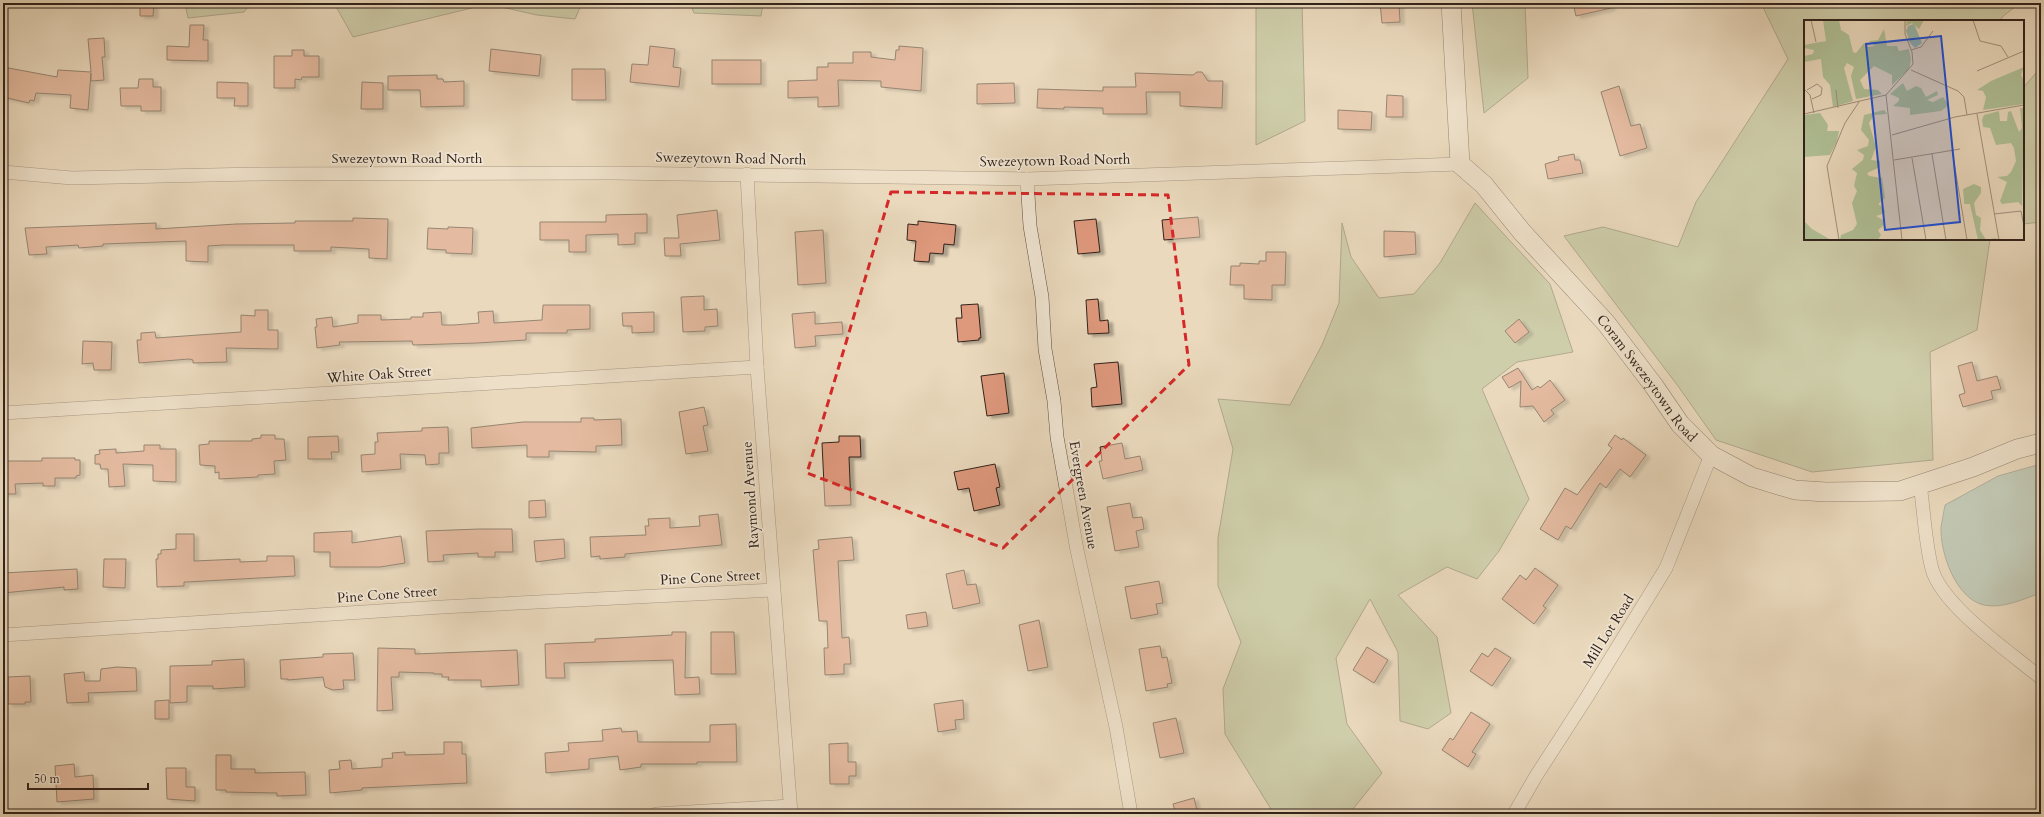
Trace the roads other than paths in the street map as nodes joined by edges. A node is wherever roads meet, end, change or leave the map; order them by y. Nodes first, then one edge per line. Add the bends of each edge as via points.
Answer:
1 (1451, 3) edge
2 (1460, 164) junction
3 (3, 172) edge
4 (747, 174) junction
5 (1028, 179) junction
6 (757, 367) junction
7 (3, 414) edge
8 (2041, 443) edge
9 (1711, 455) junction
10 (1920, 484) junction
11 (773, 590) junction
12 (3, 635) edge
13 (2041, 678) edge
14 (790, 810) edge
15 (656, 814) edge
16 (1131, 814) edge
17 (1514, 814) edge

1 - 2 street
2 - 5 street, Swezeytown Road North
2 - 9 street, Coram Swezeytown Road via 1484,185 1522,232 1606,323 1680,424
3 - 4 street, Swezeytown Road North via 72,178 260,174
4 - 5 street, Swezeytown Road North
4 - 6 street, Raymond Avenue
5 - 16 street, Evergreen Avenue via 1030,226 1042,297 1045,350 1057,437 1077,550 1116,727
6 - 7 street, White Oak Street
6 - 11 street, Raymond Avenue
8 - 10 street, Coram Swezeytown Road via 2017,449
9 - 10 street, Coram Swezeytown Road via 1766,482 1795,490 1900,490
9 - 17 street, Mill Lot Road via 1666,568
10 - 13 street via 1932,570 1945,593 1965,615
11 - 12 street, Pine Cone Street via 442,606
11 - 14 street, Raymond Avenue
14 - 15 street

